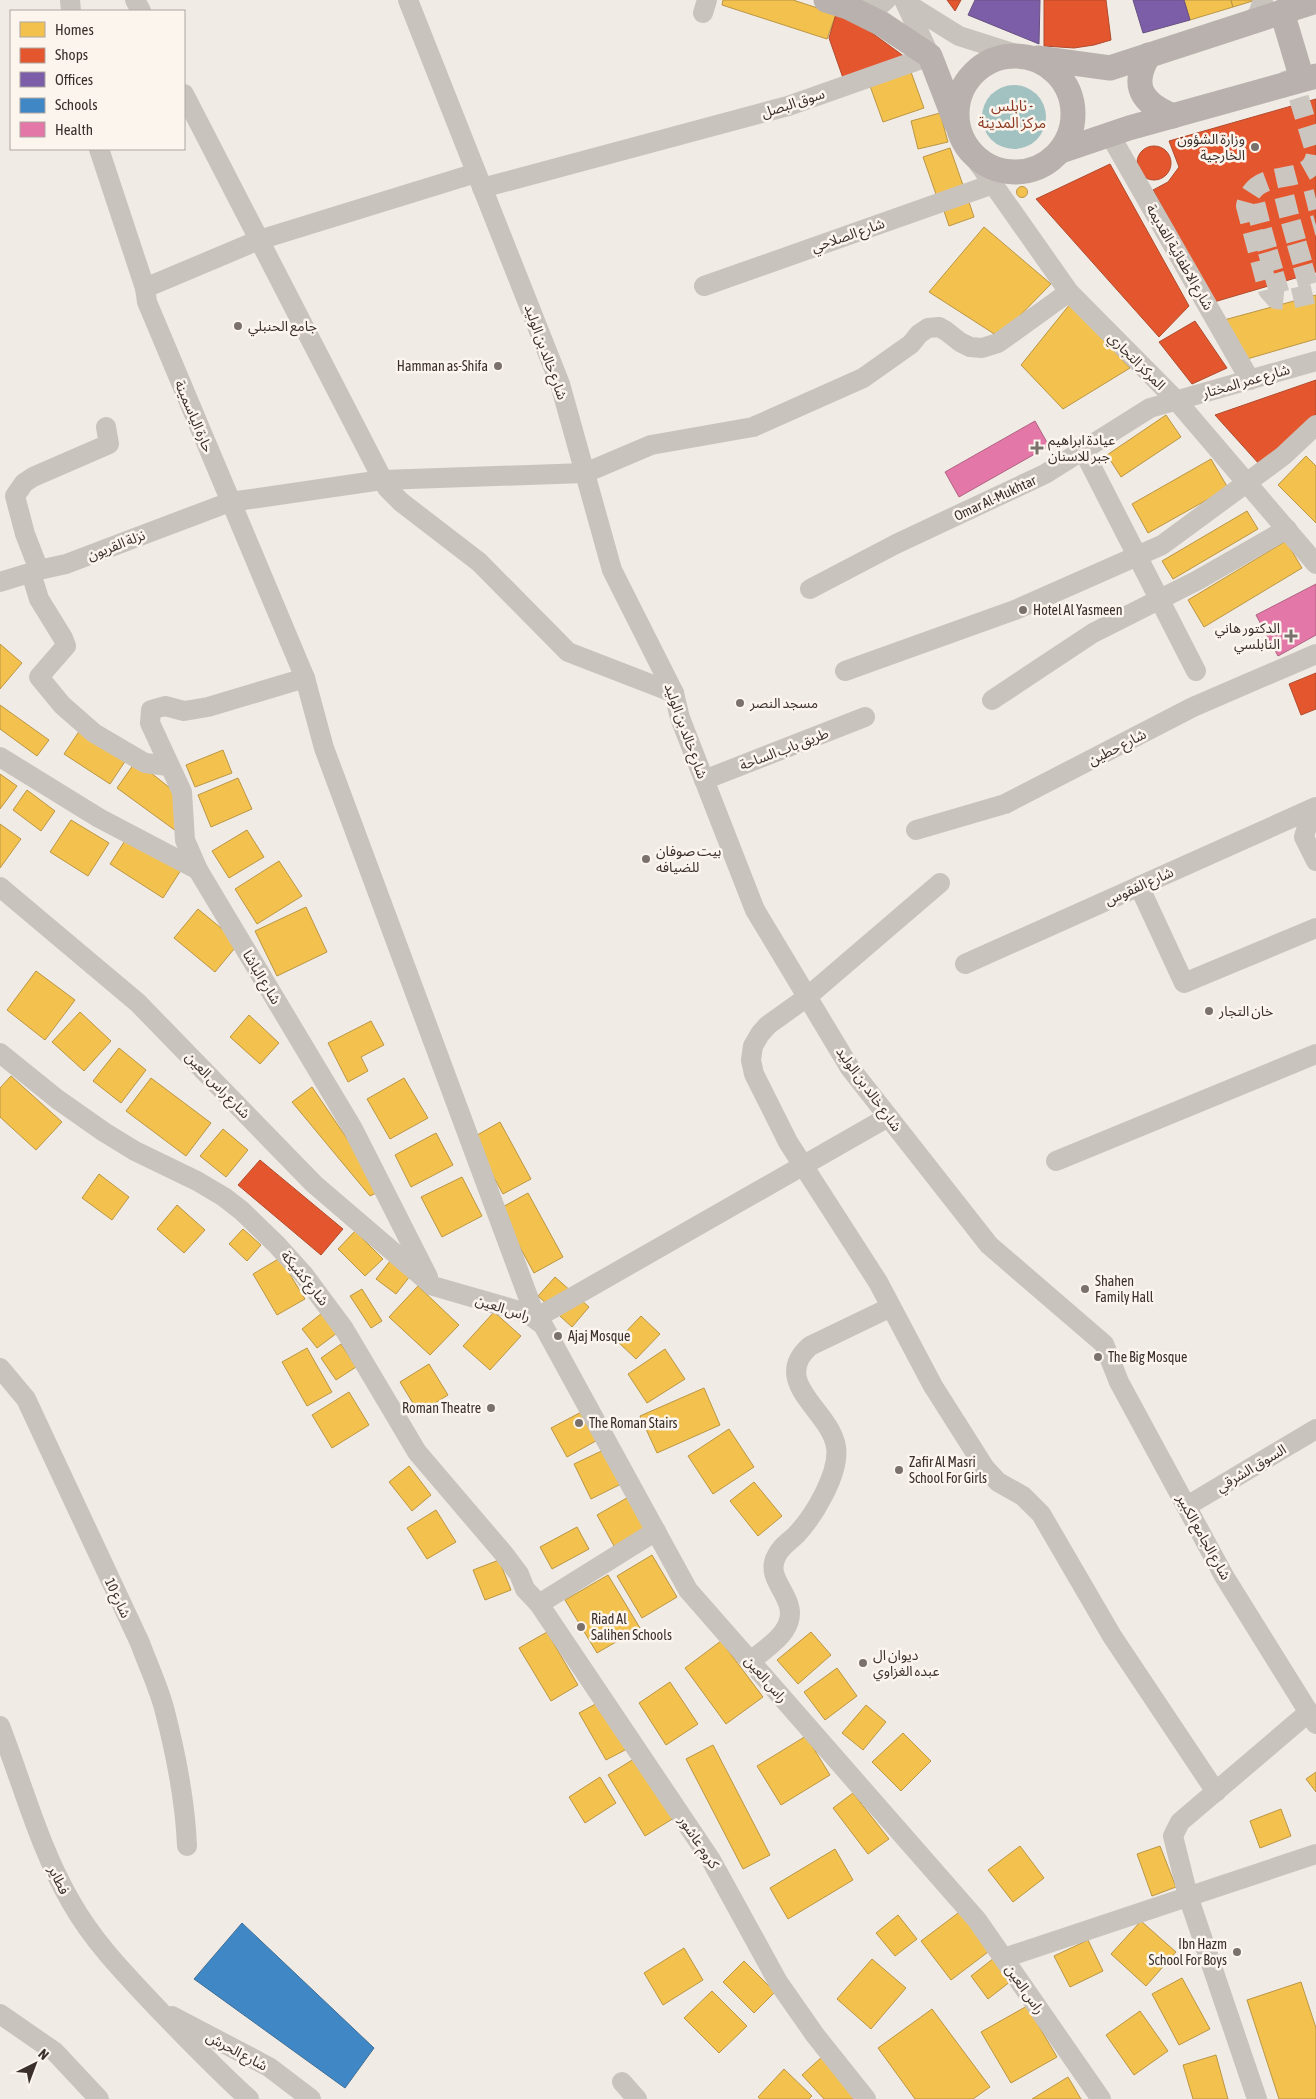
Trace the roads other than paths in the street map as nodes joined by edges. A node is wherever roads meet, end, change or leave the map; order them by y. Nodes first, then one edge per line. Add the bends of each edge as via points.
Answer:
1 (408, 0) edge
2 (886, 0) edge
3 (1316, 1) edge
4 (905, 2) edge
5 (837, 4) edge
6 (1265, 11) edge
7 (1149, 55) junction
8 (930, 56) junction
9 (1025, 57) junction
10 (1309, 78) edge
11 (185, 96) edge
12 (1173, 116) junction
13 (1110, 135) junction
14 (964, 142) junction
15 (99, 150) edge
16 (1061, 151) junction
17 (479, 181) junction
18 (993, 184) junction
19 (259, 240) junction
20 (704, 286) dead end
21 (145, 288) junction
22 (1069, 292) junction
23 (1316, 362) edge
24 (1250, 380) junction
25 (1176, 400) junction
26 (1316, 424) edge
27 (106, 427) dead end
28 (1083, 450) junction
29 (585, 473) junction
30 (382, 480) junction
31 (1246, 483) junction
32 (230, 502) junction
33 (1287, 529) junction
34 (1137, 556) junction
35 (1316, 564) edge
36 (35, 572) junction
37 (0, 582) edge
38 (810, 589) dead end
39 (1159, 600) junction
40 (1316, 654) edge
41 (845, 671) dead end
42 (1196, 671) dead end
43 (305, 678) junction
44 (674, 693) junction
45 (992, 700) dead end
46 (865, 717) dead end
47 (0, 757) edge
48 (168, 766) junction
49 (704, 780) junction
50 (1314, 808) edge
51 (916, 830) dead end
52 (1316, 861) edge
53 (198, 870) junction
54 (940, 883) dead end
55 (1139, 886) junction
56 (0, 887) edge
57 (1316, 928) edge
58 (965, 964) dead end
59 (807, 997) junction
60 (0, 1053) edge
61 (1316, 1054) edge
62 (888, 1117) junction
63 (1056, 1161) dead end
64 (803, 1165) junction
65 (432, 1286) junction
66 (891, 1307) junction
67 (528, 1314) junction
68 (1104, 1344) joint
69 (0, 1368) edge
70 (1316, 1429) edge
71 (1187, 1506) junction
72 (656, 1531) junction
73 (524, 1589) joint
74 (539, 1604) junction
75 (750, 1661) junction
76 (1312, 1718) edge
77 (0, 1726) edge
78 (1216, 1792) junction
79 (188, 1846) dead end
80 (1316, 1854) edge
81 (1188, 1896) junction
82 (1004, 1958) junction
83 (159, 2010) junction
84 (0, 2014) edge
85 (622, 2082) dead end
86 (99, 2099) edge
87 (249, 2099) edge
88 (311, 2099) edge
89 (637, 2099) edge
90 (866, 2099) edge
91 (1101, 2099) edge
92 (1257, 2099) edge

1 - 17 street, شارع خالد بن الوليد
2 - 5 street via 878,7
3 - 6 main road
4 - 8 street
4 - 9 street via 959,36
5 - 8 main road via 882,24
6 - 7 main road
6 - 10 main road
7 - 9 main road via 1110,68
7 - 12 main road via 1141,68 1139,83 1145,98 1156,109
8 - 14 main road
8 - 17 street, سوق البصل via 788,106 654,142
9 - 14 main road via 996,58 979,67 967,81 959,97 956,116
9 - 16 main road via 1050,67 1063,80 1071,97 1074,116 1070,135
10 - 12 main road
11 - 19 street
12 - 13 main road
13 - 16 main road
13 - 24 street, شارع الاطفائية القديمة
14 - 16 main road via 981,162 997,170 1014,172 1040,167
14 - 18 street, المركز التجاري
15 - 21 street, حارة الياسمينة
17 - 19 street, سوق البصل
17 - 29 street, شارع خالد بن الوليد via 560,384
18 - 20 street, شارع الصلاحي
18 - 22 street, المركز التجاري
19 - 21 street, سوق البصل
19 - 30 street
21 - 32 street, حارة الياسمينة via 146,302
22 - 25 street, المركز التجاري
22 - 29 street via 991,347 970,347 946,331 928,328 863,378 753,427 652,445
23 - 24 street, شارع عمر المختار
24 - 25 street, شارع عمر المختار
25 - 28 street, Omar Al-Mukhtar via 1150,408
25 - 31 street, المركز التجاري
26 - 31 street via 1283,456
27 - 36 street via 109,444 33,477 15,496
28 - 34 street
28 - 38 street, Omar Al-Mukhtar via 1045,474 896,544
29 - 30 street, نزلة القريون
29 - 44 street, شارع خالد بن الوليد via 612,570
30 - 32 street, نزلة القريون
30 - 44 street via 401,502 479,562 568,652
31 - 33 street, المركز التجاري
31 - 34 street via 1162,545
32 - 36 street, نزلة القريون via 66,564
32 - 43 street, حارة الياسمينة
33 - 35 street, المركز التجاري
33 - 39 street
34 - 39 street
34 - 41 street via 1015,610
36 - 37 street, نزلة القريون
36 - 48 street via 39,599 66,646 39,677 62,705 94,733 145,762
39 - 42 street
39 - 45 street via 1093,633
40 - 51 street, شارع حطين via 1194,707 1005,804
43 - 48 street, شارع الباشا via 208,707 184,711 165,706 151,710 150,724
43 - 67 street, حارة الياسمينة via 324,748
44 - 49 street, شارع خالد بن الوليد
46 - 49 street, طريق باب الساحة
47 - 53 street via 99,818
48 - 53 street, شارع الباشا via 182,792 185,840
49 - 59 street, شارع خالد بن الوليد via 754,910
50 - 52 street via 1304,837
50 - 55 street, شارع الفقوس
53 - 65 street, شارع الباشا via 353,1129
54 - 59 street
55 - 57 street via 1184,983
55 - 58 street, شارع الفقوس
56 - 65 street, شارع راس العين via 138,1003 314,1184
59 - 62 street, شارع خالد بن الوليد via 850,1068
59 - 64 street via 760,1034 753,1046 751,1060 754,1074
60 - 73 street, شارع كشيكة via 104,1132 224,1197 277,1244 304,1274 344,1329 418,1452 504,1554 519,1574
61 - 63 street
62 - 64 street
62 - 68 street, شارع خالد بن الوليد via 989,1245
64 - 66 street
64 - 67 street
65 - 67 street, راس العين
66 - 75 street via 810,1346 797,1363 800,1388 836,1443 837,1464 829,1485 808,1518 774,1559 774,1573 790,1609 789,1621 779,1637
66 - 78 street via 933,1386 985,1468 998,1482 1023,1496 1041,1514 1112,1636
67 - 72 street, راس العين via 550,1334
68 - 71 street, شارع الجامع الكبير via 1119,1382
69 - 79 street, شارع 10 via 26,1399 140,1643 177,1758
70 - 71 street, السوق الشرقي
71 - 76 street, شارع الجامع الكبير via 1224,1576
72 - 74 street
72 - 75 street, راس العين via 688,1590
73 - 74 street, كروم عاشور
74 - 90 street, كروم عاشور via 711,1860 778,1982
75 - 82 street, راس العين via 977,1920
76 - 78 street
77 - 83 street, فطاير via 44,1848 71,1902 106,1952
78 - 81 street via 1180,1822 1173,1836
80 - 81 street
81 - 82 street
81 - 92 street
82 - 91 street, راس العين
83 - 87 street
83 - 88 street, شارع الحرش via 269,2067
84 - 86 street via 55,2052
85 - 89 street

